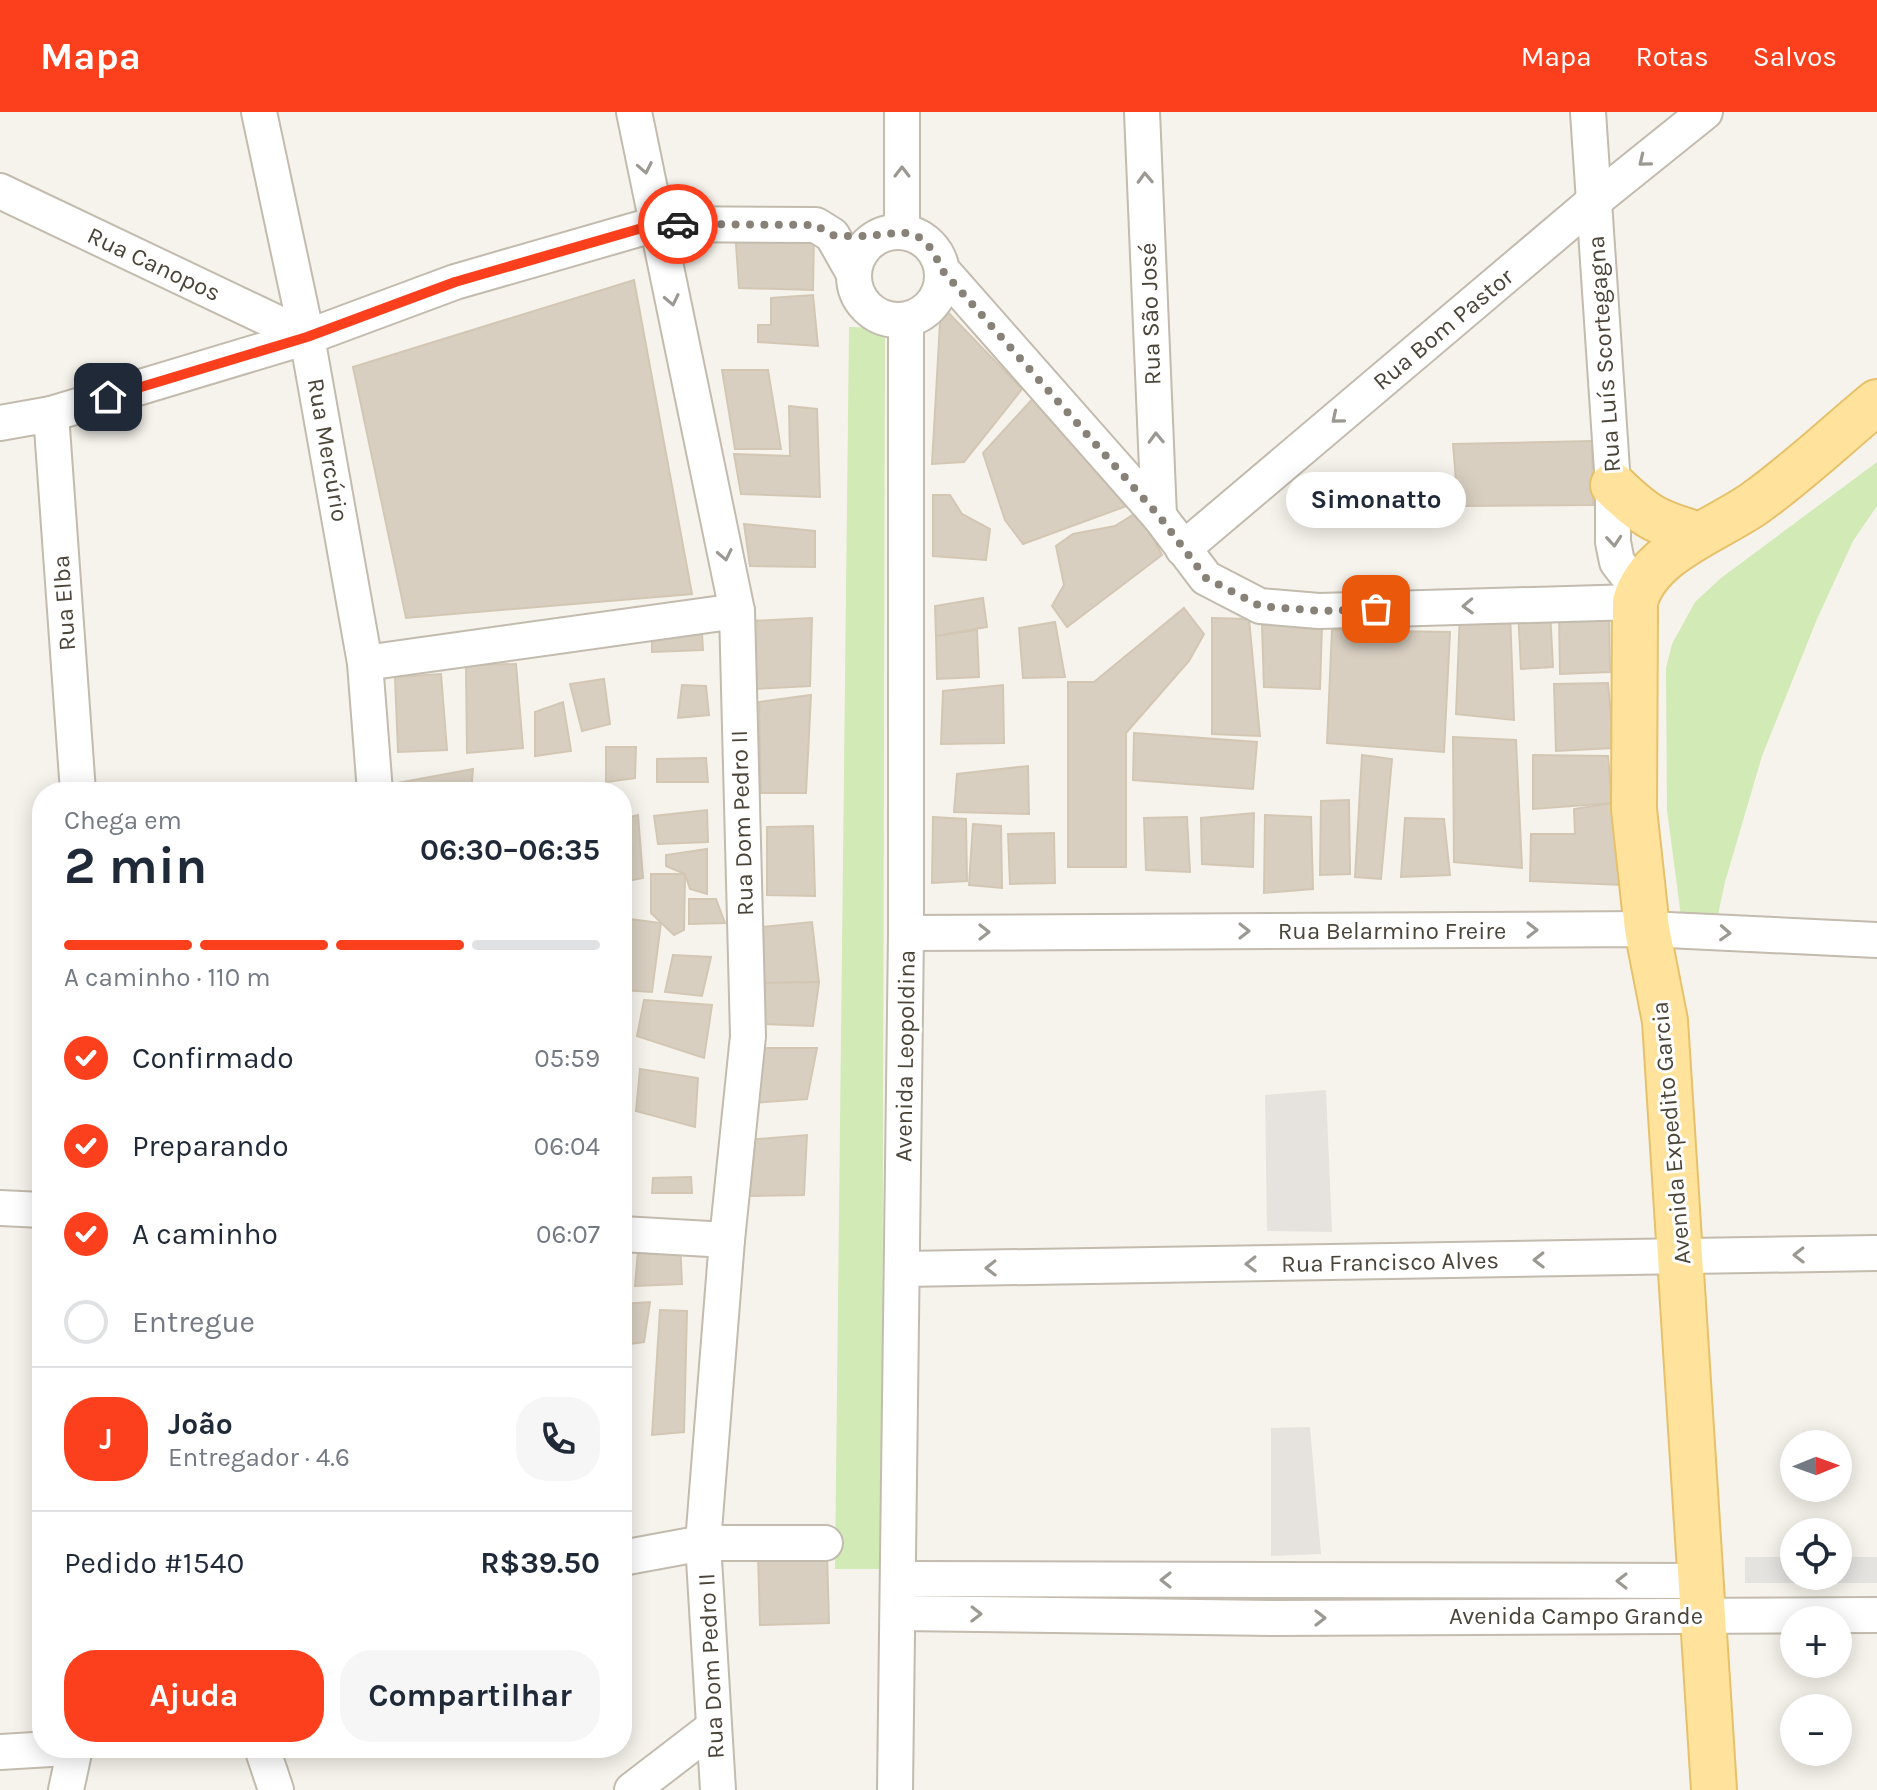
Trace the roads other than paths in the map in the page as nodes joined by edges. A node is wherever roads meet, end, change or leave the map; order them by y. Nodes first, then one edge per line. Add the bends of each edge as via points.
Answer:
1 (259, 112) edge
2 (634, 112) edge
3 (902, 112) edge
4 (1142, 112) edge
5 (1588, 112) edge
6 (1705, 112) edge
7 (0, 191) edge
8 (1593, 202) junction
9 (656, 224) junction
10 (889, 234) junction
11 (832, 235) junction
12 (942, 270) junction
13 (853, 272) junction
14 (906, 321) junction
15 (307, 337) junction
16 (1877, 402) edge
17 (51, 414) junction
18 (0, 423) edge
19 (1613, 485) junction
20 (1159, 516) junction
21 (1700, 535) junction
22 (1183, 549) junction
23 (1637, 596) junction
24 (737, 611) junction
25 (365, 663) junction
26 (77, 782) edge
27 (374, 782) edge
28 (1647, 929) junction
29 (906, 933) junction
30 (1877, 940) edge
31 (0, 1208) edge
32 (32, 1210) edge
33 (632, 1235) edge
34 (727, 1240) junction
35 (1877, 1253) edge
36 (1682, 1258) junction
37 (903, 1269) junction
38 (703, 1543) junction
39 (825, 1543) dead end
40 (632, 1556) edge
41 (899, 1579) junction
42 (1209, 1580) junction
43 (1274, 1580) junction
44 (1702, 1598) junction
45 (898, 1613) junction
46 (1877, 1615) edge
47 (1211, 1617) junction
48 (1275, 1618) junction
49 (714, 1727) junction
50 (32, 1750) edge
51 (0, 1752) edge
52 (73, 1758) edge
53 (265, 1758) edge
54 (66, 1790) edge
55 (276, 1790) edge
56 (632, 1790) edge
57 (718, 1790) edge
58 (895, 1790) edge
59 (1714, 1790) edge

1 - 15 street, Rua Mercúrio
2 -> 9 street, Rua Dom Pedro II
10 -> 3 street
20 -> 4 street, Rua São José
5 - 8 street, Rua Luís Scortegagna
6 -> 8 street, Rua Bom Pastor
7 - 15 street, Rua Canopos
8 - 19 street, Rua Luís Scortegagna
8 -> 22 street, Rua Bom Pastor
9 - 11 street via 816,225
9 - 15 street via 455,282
9 -> 24 street, Rua Dom Pedro II
10 - 11 street
10 - 12 street via 920,237 934,250
10 - 13 street via 860,252
11 - 13 street
12 - 14 street via 940,291 927,311
12 - 20 street
13 - 14 street via 856,293 867,310 885,320
14 - 29 street, Avenida Leopoldina
15 - 17 street
15 - 25 street, Rua Mercúrio
16 - 21 main road via 1754,504
17 - 18 street
17 - 26 street, Rua Elba
19 - 21 main road via 1644,514
19 -> 23 street, Rua Luís Scortegagna via 1617,562
20 - 22 street
21 - 23 main road via 1663,561
23 -> 22 street via 1319,611 1260,606 1206,578
23 - 28 main road, Avenida Expedito Garcia via 1632,775
24 - 25 street
24 - 34 street, Rua Dom Pedro II via 748,1036
25 - 27 street, Rua Mercúrio
29 -> 28 street, Rua Belarmino Freire
28 -> 30 street, Rua Belarmino Freire
28 - 36 main road, Avenida Expedito Garcia via 1665,1021
29 - 37 street, Avenida Leopoldina
31 - 32 street
33 - 34 street
34 - 38 street, Rua Dom Pedro II
35 -> 36 street, Rua Francisco Alves
36 -> 37 street, Rua Francisco Alves
36 - 44 main road, Avenida Expedito Garcia
37 - 41 street, Avenida Leopoldina
38 - 39 street, Rua Dom Pedro II
38 - 40 street
38 - 49 street, Rua Dom Pedro II
42 -> 41 street, Avenida Campo Grande
41 - 45 street, Avenida Leopoldina
42 - 43 street, Avenida Campo Grande
42 - 47 street
44 -> 43 street, Avenida Campo Grande
43 - 48 street
44 - 46 street, Avenida Campo Grande
48 -> 44 street, Avenida Campo Grande
44 - 59 main road, Avenida Expedito Garcia
45 -> 47 street, Avenida Campo Grande
45 - 58 street, Avenida Leopoldina
47 - 48 street, Avenida Campo Grande
49 - 56 street
49 - 57 street, Rua Dom Pedro II
50 - 51 street
52 - 54 street
53 - 55 street

